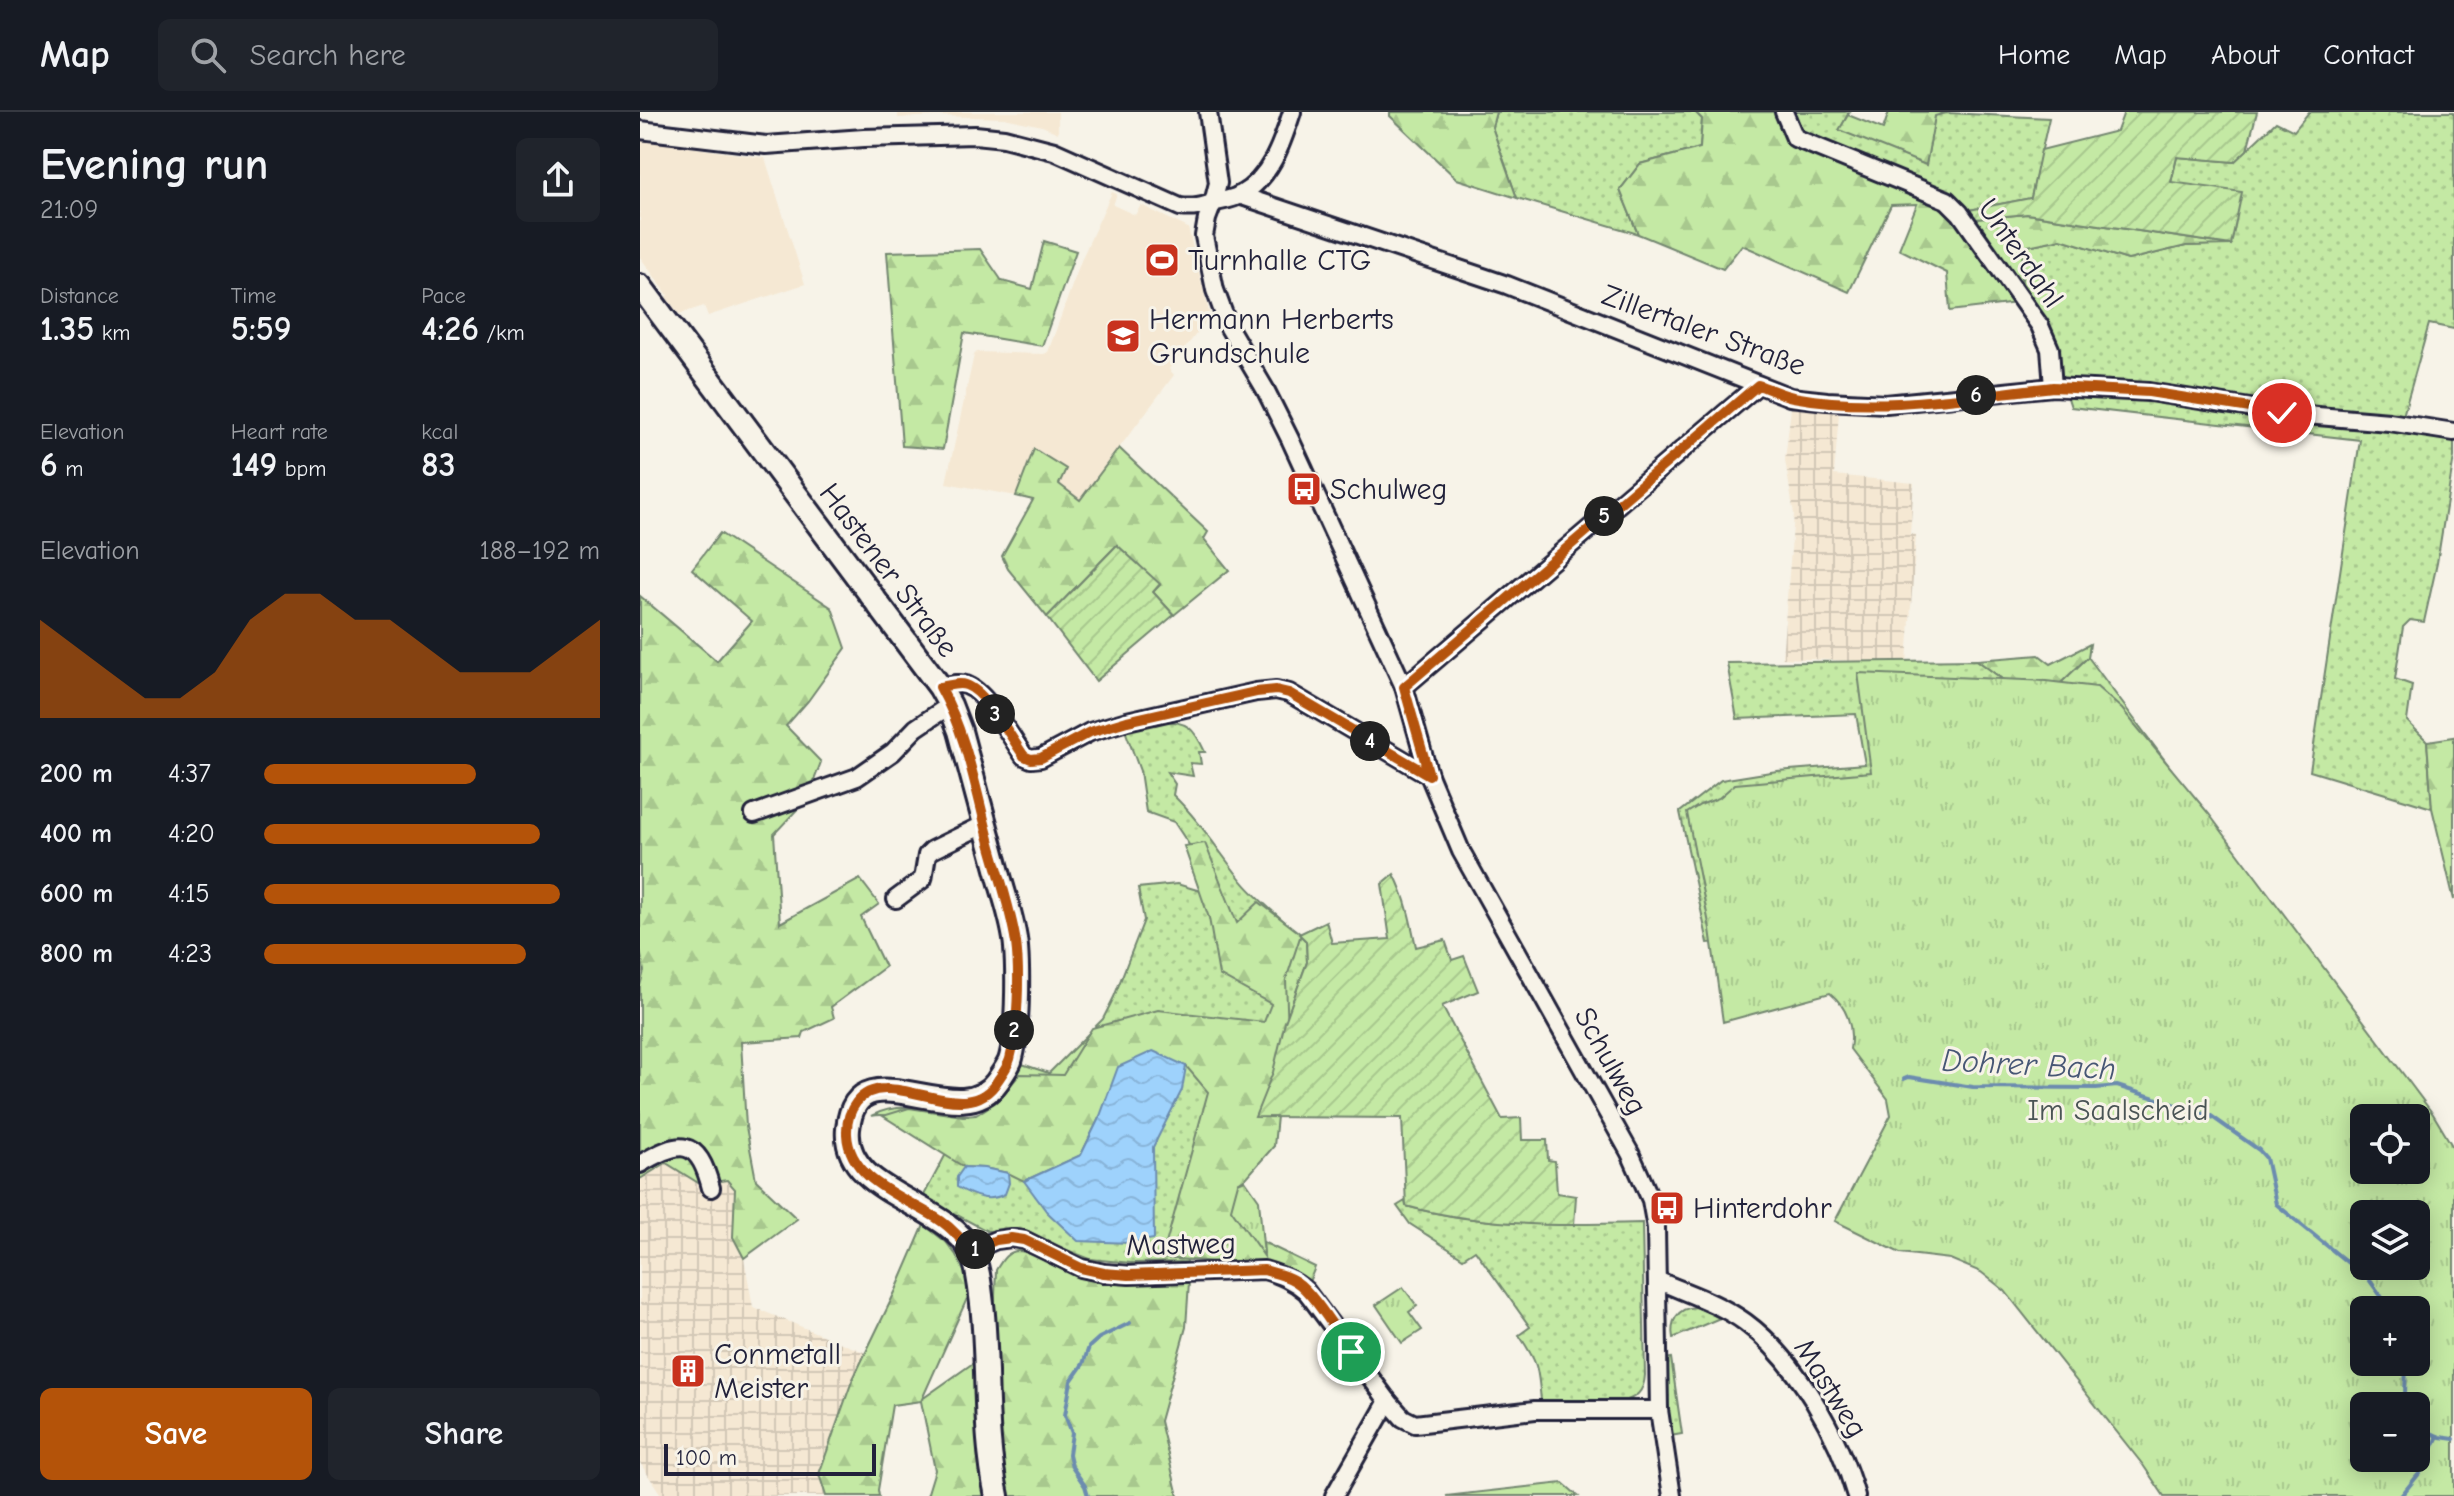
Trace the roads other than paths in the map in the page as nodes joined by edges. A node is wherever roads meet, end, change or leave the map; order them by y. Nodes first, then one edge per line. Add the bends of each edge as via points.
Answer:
1 (1208, 112) edge
2 (1292, 112) edge
3 (1784, 112) edge
4 (640, 130) edge
5 (1239, 195) junction
6 (1213, 203) junction
7 (640, 286) edge
8 (1758, 385) junction
9 (2053, 387) junction
10 (2454, 432) edge
11 (1404, 687) junction
12 (945, 696) junction
13 (1429, 775) junction
14 (754, 814) dead end
15 (985, 824) junction
16 (896, 899) dead end
17 (640, 1164) edge
18 (711, 1188) dead end
19 (971, 1251) junction
20 (1657, 1280) junction
21 (1388, 1401) junction
22 (1659, 1410) junction
23 (997, 1496) edge
24 (1334, 1496) edge
25 (1672, 1496) edge
26 (1856, 1496) edge

1 - 6 street, Schulweg via 1218,183
2 - 5 street via 1272,163
3 - 9 street, Unterdahl via 1795,138 1947,200 1959,212 2040,326 2050,349
4 - 6 street via 766,145 864,138 1004,138 1054,151 1180,207
5 - 6 street
5 - 8 street, Zillertaler Straße via 1507,285
6 - 11 street, Schulweg via 1204,236 1229,328 1290,439
7 - 12 main road, Hastener Straße
8 - 9 street, Zillertaler Straße via 1790,397 1886,404
8 - 11 street
9 - 10 street, Zillertaler Straße via 2149,392
11 - 13 street, Schulweg
12 - 13 street via 960,683 974,689 1031,759 1127,721 1276,690
12 - 14 street via 893,752 857,777
12 - 15 main road, Hastener Straße
13 - 20 street, Schulweg via 1461,851 1630,1153 1651,1200
15 - 16 street via 932,850 923,879
15 - 19 main road, Hastener Straße via 1016,945 1010,1061 996,1085 969,1101 885,1089 870,1092 850,1110 847,1133 858,1165 872,1180 941,1221
17 - 18 street via 666,1148 681,1146 705,1165
19 - 21 street, Mastweg via 1011,1238 1104,1273 1279,1274 1306,1291
19 - 23 main road via 985,1331
20 - 22 street
20 - 26 street, Mastweg via 1715,1305 1763,1337 1836,1439
21 - 22 street, Mastweg via 1415,1424 1535,1410
21 - 24 street
22 - 25 street

